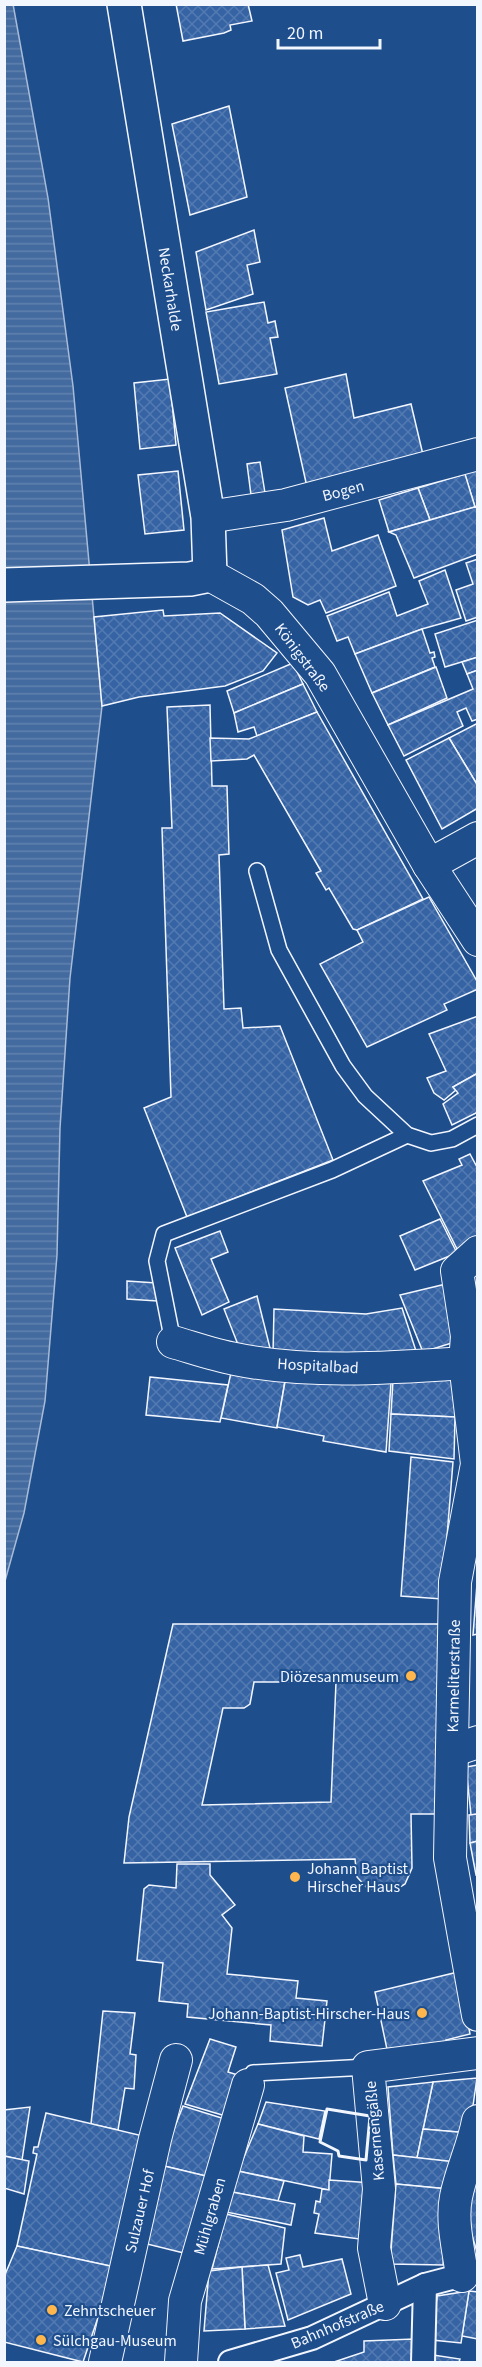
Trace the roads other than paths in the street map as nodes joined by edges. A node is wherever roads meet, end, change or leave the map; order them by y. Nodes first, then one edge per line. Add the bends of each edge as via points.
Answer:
1 (124, 4) edge
2 (477, 454) edge
3 (208, 518) junction
4 (210, 575) junction
5 (4, 585) edge
6 (477, 838) edge
7 (429, 865) junction
8 (257, 871) dead end
9 (477, 940) edge
10 (477, 1125) edge
11 (407, 1135) junction
12 (477, 1252) edge
13 (173, 1342) joint
14 (466, 1350) junction
15 (477, 1464) edge
16 (465, 1746) edge
17 (477, 2005) edge
18 (477, 2053) edge
19 (176, 2060) dead end
20 (368, 2067) junction
21 (250, 2079) joint
22 (477, 2121) edge
23 (470, 2273) edge
24 (406, 2294) junction
25 (105, 2362) edge
26 (181, 2362) edge
27 (230, 2362) edge
28 (423, 2362) edge

1 - 3 street, Neckarhalde
2 - 3 street, Bogen via 286,505
3 - 4 street, Neckarhalde
4 - 5 street via 190,579
4 - 7 street, Königstraße via 269,613 320,674
6 - 7 street
7 - 9 street, Königstraße
8 - 11 lane via 279,950 343,1066 365,1096
10 - 11 lane via 452,1139 432,1143
11 - 13 lane via 332,1170 164,1234 158,1261
12 - 14 street, Karmeliterstraße via 457,1271
13 - 14 street, Hospitalbad via 236,1359 354,1368
14 - 15 street, Karmeliterstraße
15 - 16 street, Karmeliterstraße via 455,1582
16 - 17 street, Karmeliterstraße via 450,1858
18 - 20 street, Kasernengäßle
19 - 25 street, Sulzauer Hof
20 - 21 lane
20 - 24 street, Kasernengäßle via 379,2189 374,2248
21 - 26 street, Mühlgraben via 185,2301
22 - 23 street via 455,2200
23 - 24 street, Bahnhofstraße
24 - 27 street, Bahnhofstraße via 312,2338
24 - 28 street

